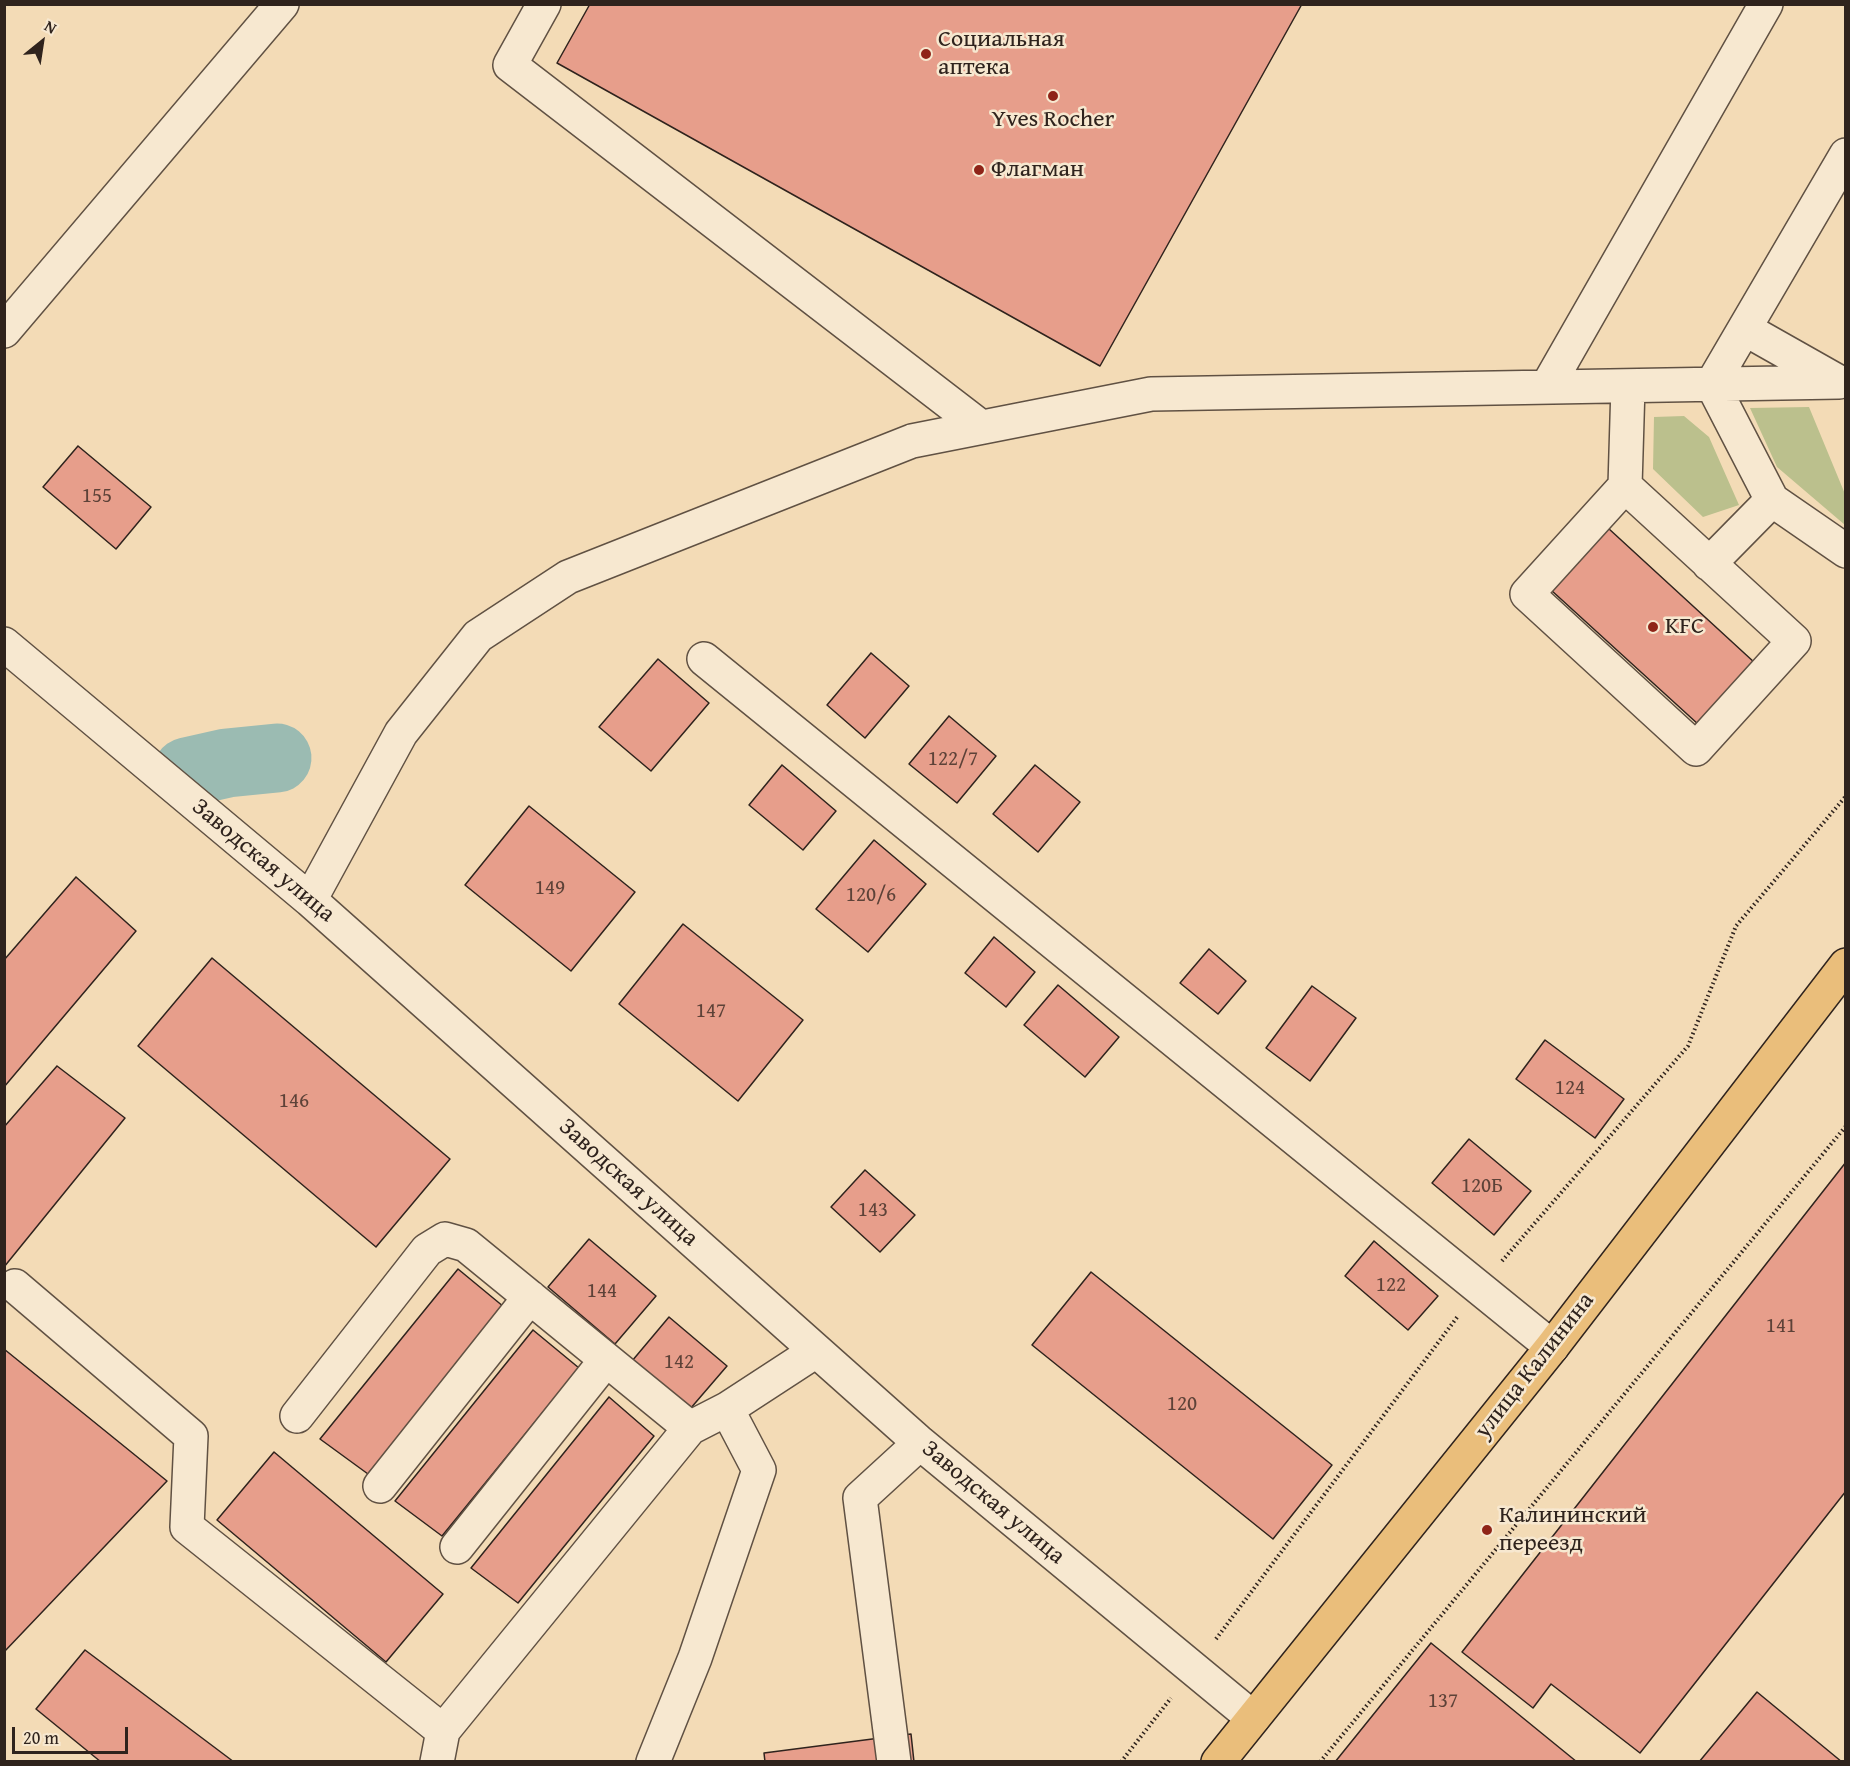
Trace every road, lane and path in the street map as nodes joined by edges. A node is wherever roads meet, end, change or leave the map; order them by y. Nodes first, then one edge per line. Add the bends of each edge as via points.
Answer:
1 (282, 4) edge
2 (544, 4) edge
3 (1766, 4) edge
4 (1845, 155) edge
5 (1745, 329) junction
6 (4, 331) edge
7 (1713, 384) junction
8 (1628, 386) junction
9 (1546, 387) junction
10 (1842, 393) edge
11 (981, 427) junction
12 (1625, 486) junction
13 (1772, 500) junction
14 (1845, 551) edge
15 (1709, 564) junction
16 (4, 644) edge
17 (704, 659) dead end
18 (310, 900) junction
19 (1845, 965) edge
20 (1845, 1126) edge
21 (15, 1286) dead end
22 (530, 1297) junction
23 (1552, 1347) junction
24 (816, 1351) junction
25 (606, 1360) junction
26 (728, 1409) junction
27 (297, 1416) dead end
28 (690, 1428) junction
29 (920, 1443) junction
30 (380, 1486) dead end
31 (457, 1546) dead end
32 (1253, 1718) junction
33 (440, 1746) edge
34 (653, 1761) edge
35 (894, 1761) edge
36 (1218, 1761) edge
37 (1320, 1761) edge

1 - 6 street
2 - 11 street via 510,65
3 - 9 street
4 - 5 street
5 - 7 street
5 - 10 street
7 - 8 street
7 - 10 street
7 - 13 street
8 - 9 street
8 - 12 street
9 - 11 street via 1151,394
11 - 18 street via 912,441 568,577 478,636 401,733
12 - 15 street
12 - 15 street via 1527,594 1696,749 1794,640
13 - 14 street
13 - 15 street
16 - 18 street, Заводская улица
17 - 23 street
18 - 24 street, Заводская улица
19 - 23 main road, улица Калинина
20 - 37 path
21 - 33 street via 191,1436 187,1527
22 - 25 street
22 - 27 street via 466,1245 445,1239 427,1250
22 - 30 street
23 - 32 main road, улица Калинина
24 - 26 street
24 - 29 street, Заводская улица
25 - 28 street
25 - 31 street
26 - 28 street
26 - 34 street via 759,1470 695,1658
28 - 33 street
29 - 32 street, Заводская улица
29 - 35 street via 860,1498
32 - 36 main road, улица Калинина

